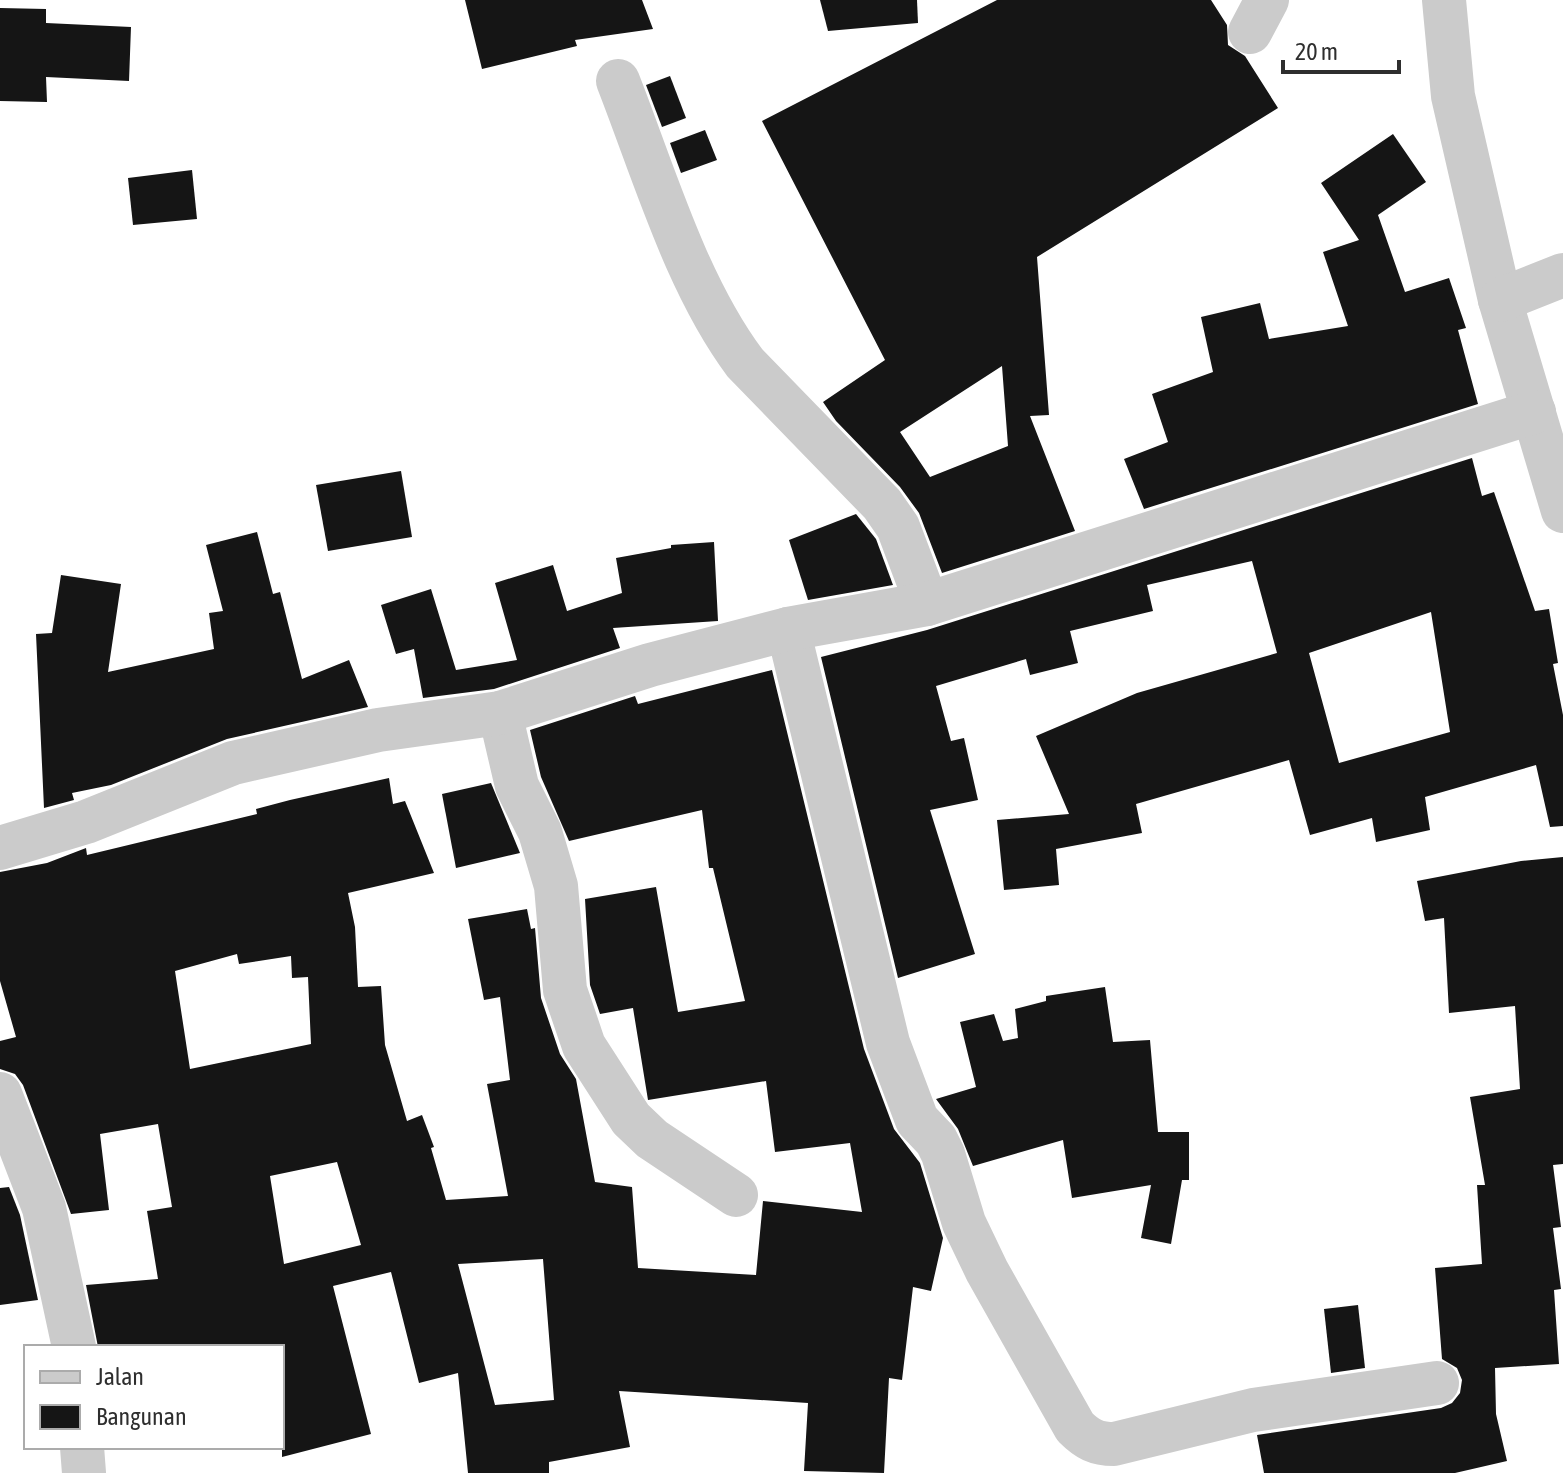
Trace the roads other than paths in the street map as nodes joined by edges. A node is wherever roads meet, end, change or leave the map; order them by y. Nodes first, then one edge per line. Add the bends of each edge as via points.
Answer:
1 (1444, 0) edge
2 (618, 81) dead end
3 (1563, 275) edge
4 (1500, 300) junction
5 (1534, 412) junction
6 (1563, 511) edge
7 (927, 604) junction
8 (788, 629) junction
9 (500, 713) junction
10 (0, 848) edge
11 (0, 1094) edge
12 (736, 1195) dead end
13 (74, 1345) edge
14 (1437, 1383) dead end
15 (82, 1449) edge
16 (84, 1473) edge

1 - 4 street via 1453,96
2 - 7 street via 688,257 727,339 882,504 898,527
3 - 4 street
4 - 5 street
5 - 6 street
5 - 7 street
7 - 8 street
8 - 9 street via 650,665
8 - 14 street via 888,1043 917,1120 943,1154 964,1223 987,1271 1075,1427 1086,1438 1114,1444 1253,1410
9 - 10 street via 378,730 233,763 86,822
9 - 12 street via 517,786 540,832 556,886 565,990 584,1046 631,1119
11 - 13 street via 44,1208
15 - 16 street

